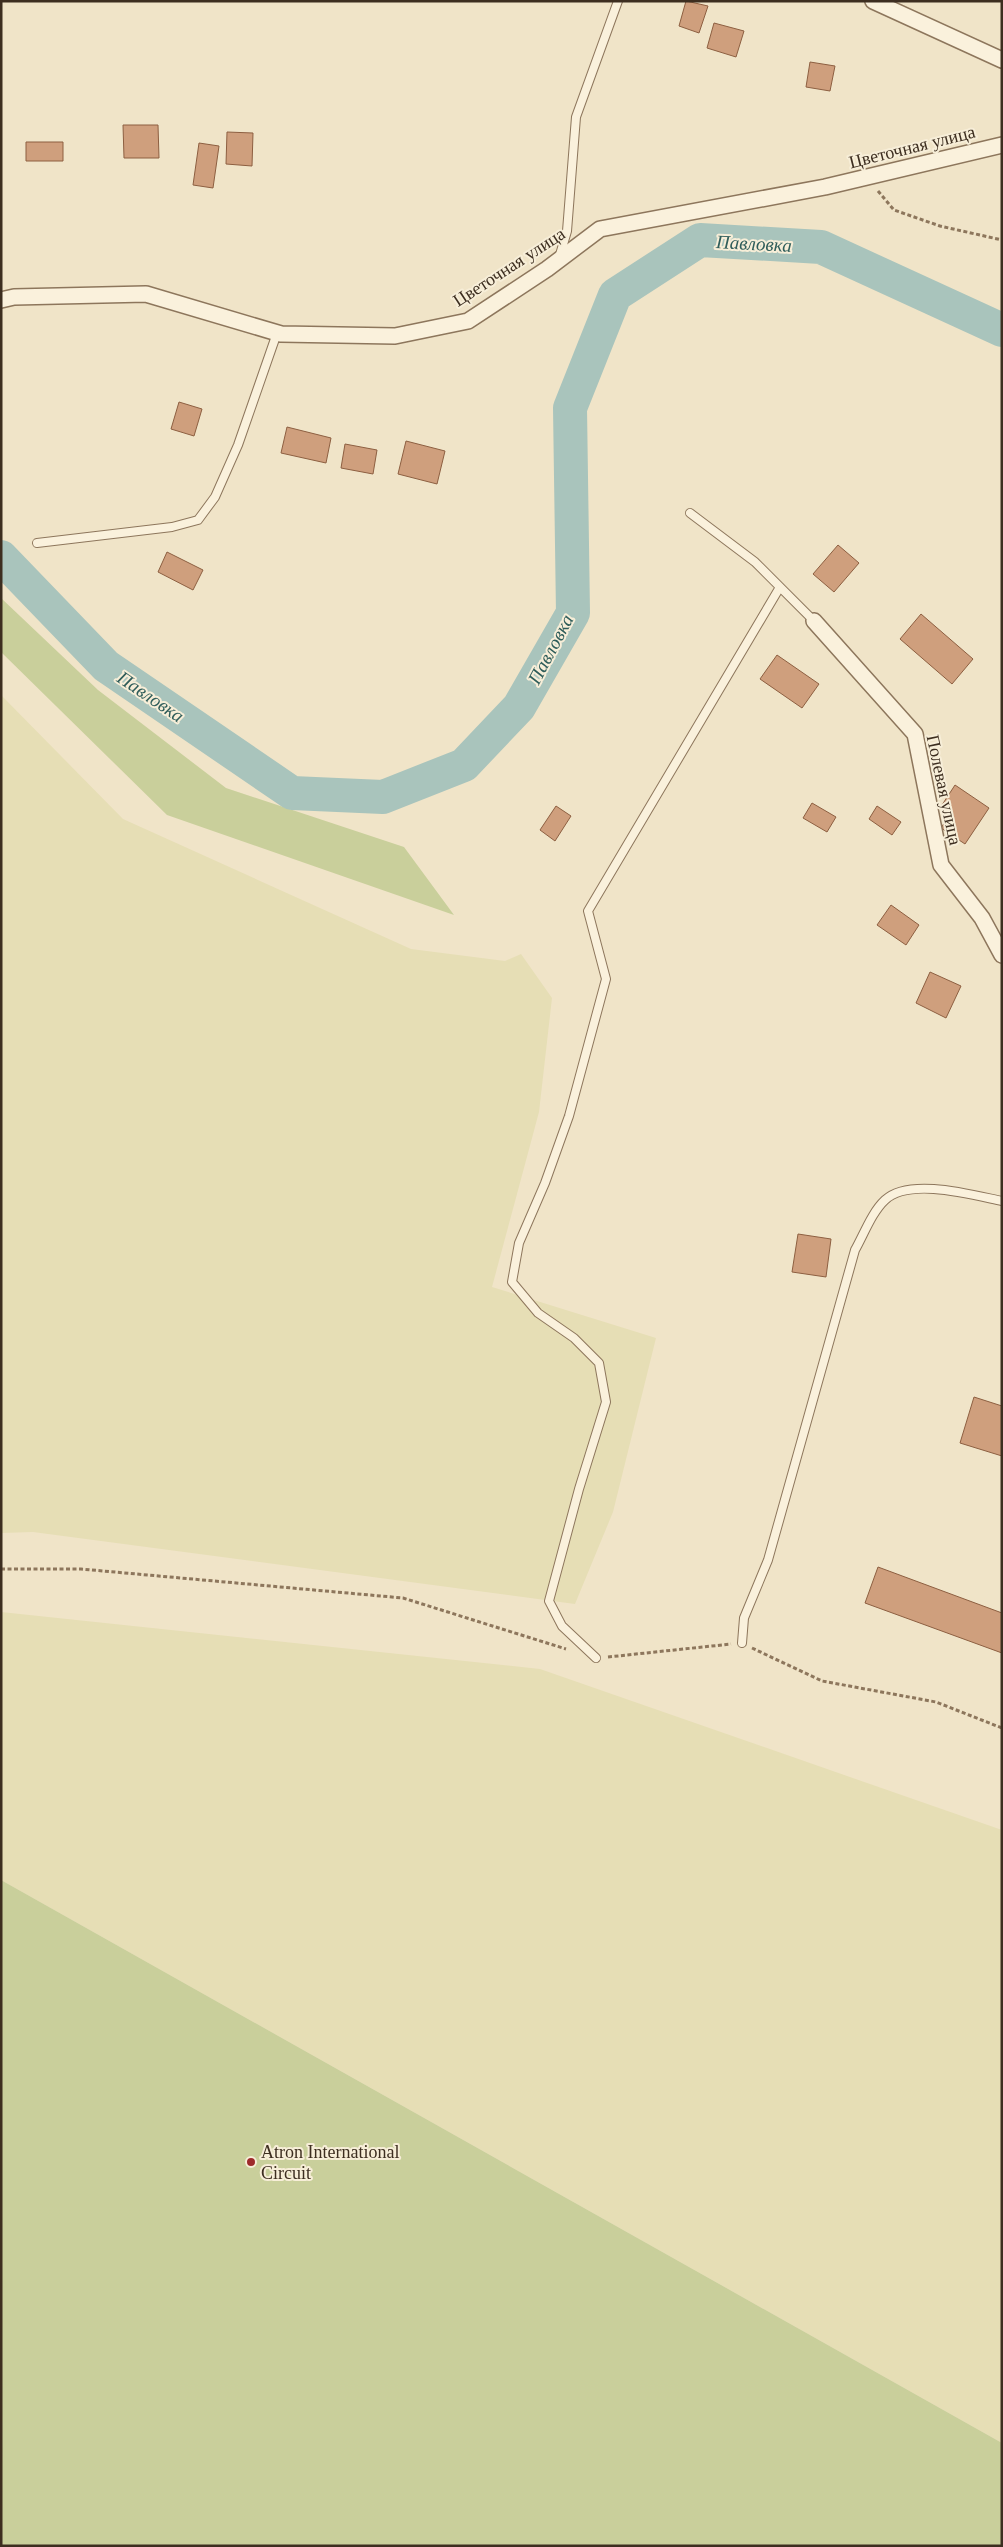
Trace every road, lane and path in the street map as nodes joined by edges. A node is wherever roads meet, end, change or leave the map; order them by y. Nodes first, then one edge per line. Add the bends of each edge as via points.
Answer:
1 (618, 1) edge
2 (873, 1) edge
3 (1002, 60) edge
4 (1002, 144) edge
5 (866, 177) junction
6 (1002, 240) edge
7 (559, 260) junction
8 (1, 300) edge
9 (277, 333) junction
10 (690, 514) dead end
11 (37, 543) dead end
12 (780, 587) junction
13 (814, 621) joint
14 (1002, 955) edge
15 (1002, 1201) edge
16 (1, 1569) edge
17 (742, 1643) junction
18 (568, 1650) dead end
19 (596, 1658) joint
20 (1002, 1728) edge

1 - 7 lane via 576,116 567,231
2 - 3 street
4 - 5 street, Цветочная улица
5 - 6 path via 894,210 940,226
5 - 7 street, Цветочная улица via 600,229
7 - 9 street, Цветочная улица via 468,321 395,336
8 - 9 street, Цветочная улица via 146,294
9 - 11 lane via 238,446 214,497 198,520 172,527
10 - 12 lane via 755,562
12 - 13 lane
12 - 19 lane via 588,911 606,979 569,1116 519,1243 512,1282 538,1312 574,1338 599,1363 606,1402 550,1601 562,1626
13 - 14 street, Полевая улица via 915,734 941,865 982,918
15 - 17 lane via 952,1190 905,1190 885,1199 874,1216 855,1250 768,1560 744,1618
16 - 18 path via 81,1569 403,1598
17 - 19 path
17 - 20 path via 822,1681 936,1702

